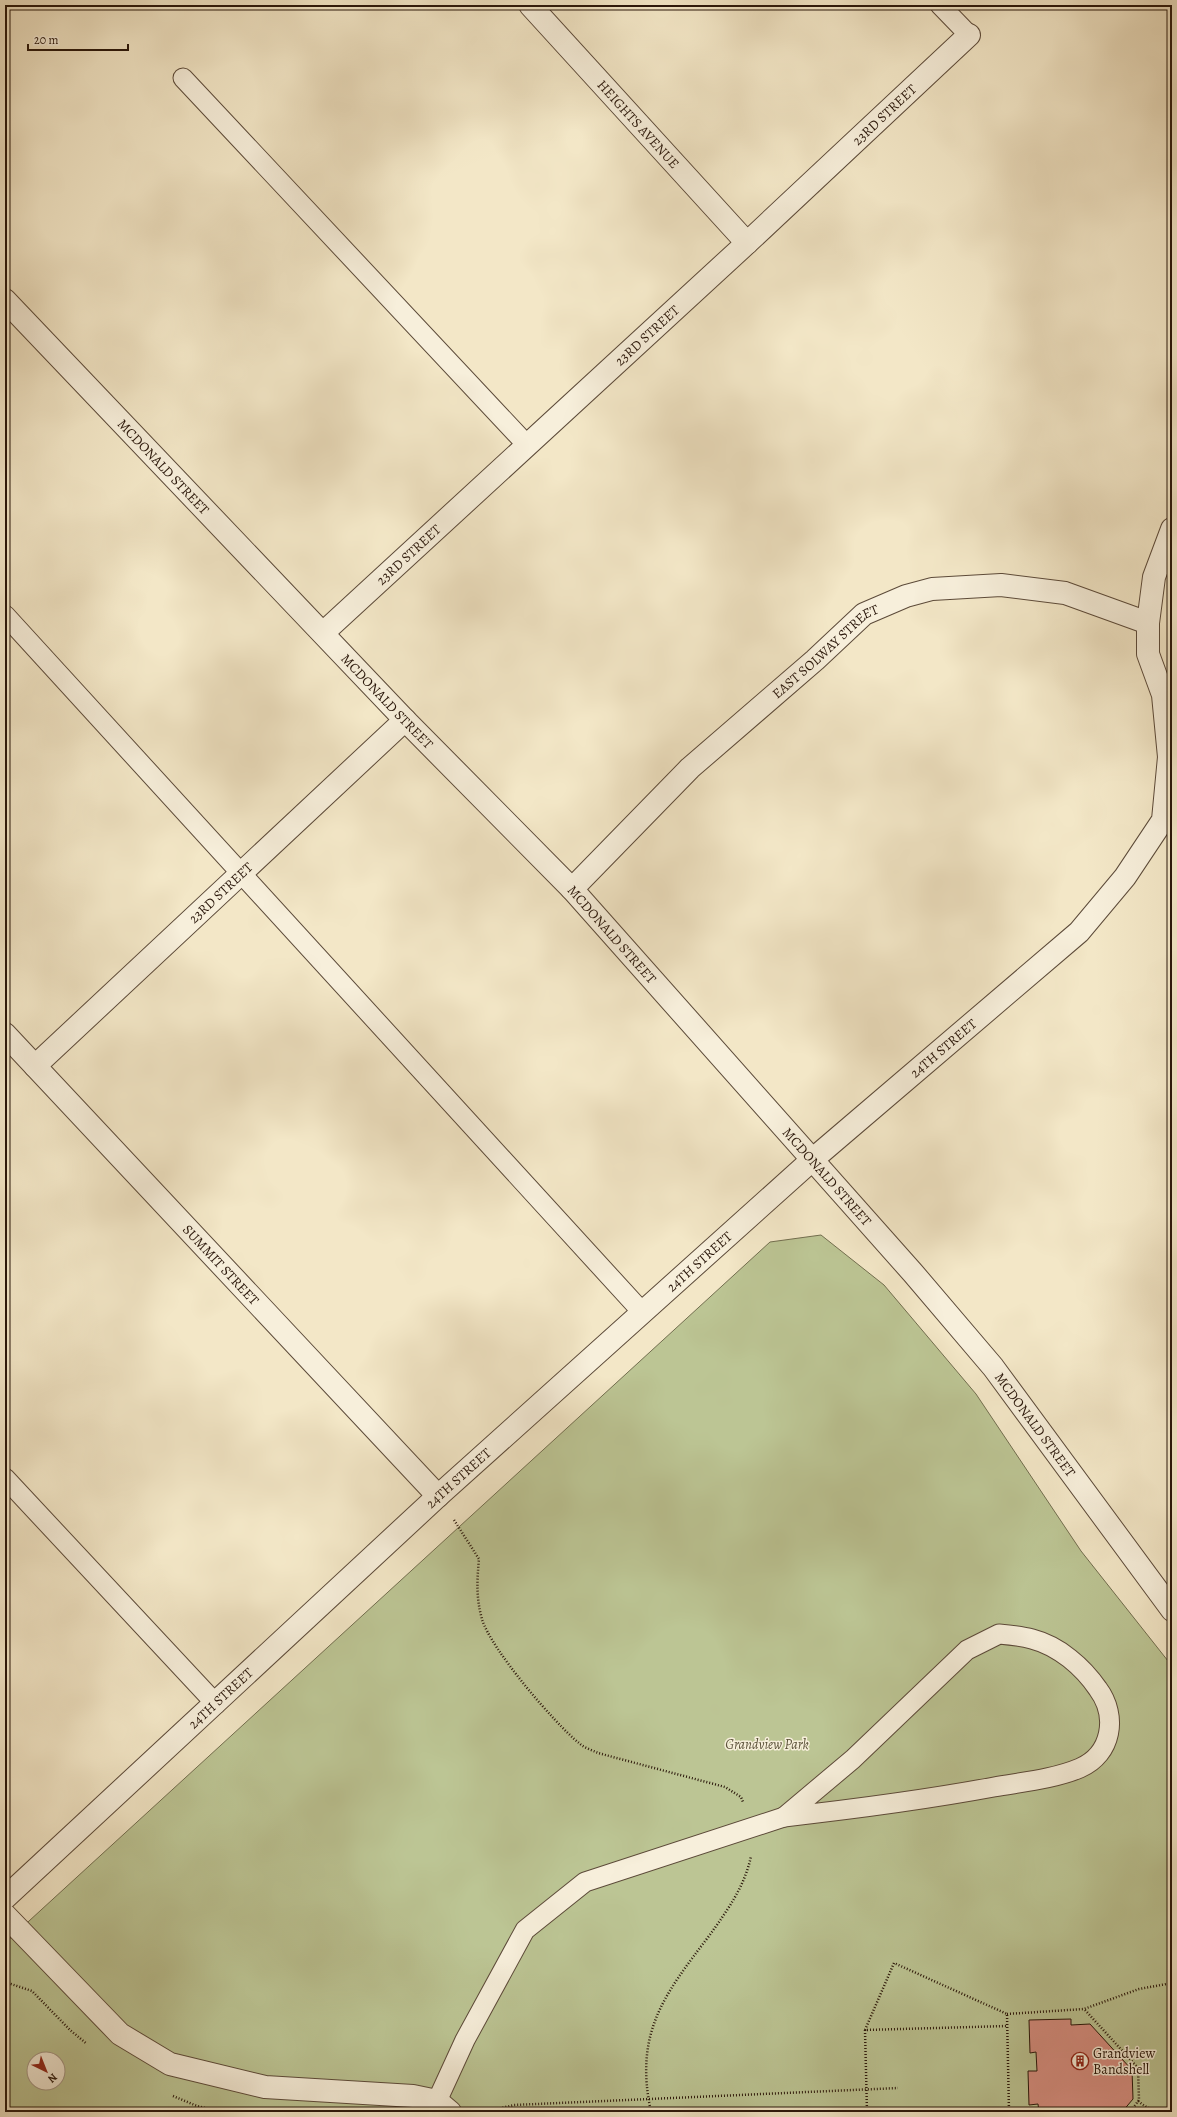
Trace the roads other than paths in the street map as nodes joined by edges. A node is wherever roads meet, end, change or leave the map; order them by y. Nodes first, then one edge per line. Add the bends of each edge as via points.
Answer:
1 (530, 5) edge
2 (940, 5) edge
3 (969, 35) joint
4 (183, 78) dead end
5 (747, 243) junction
6 (5, 300) edge
7 (527, 445) junction
8 (1172, 528) edge
9 (5, 615) edge
10 (1148, 623) junction
11 (323, 633) junction
12 (405, 720) junction
13 (1168, 821) edge
14 (241, 873) junction
15 (572, 889) junction
16 (5, 1034) edge
17 (35, 1066) junction
18 (812, 1160) junction
19 (643, 1313) junction
20 (5, 1478) edge
21 (438, 1496) junction
22 (1172, 1610) edge
23 (216, 1704) junction
24 (784, 1817) junction
25 (5, 1898) edge
26 (5, 1915) edge
27 (444, 2106) edge

1 - 5 street, HEIGHTS AVENUE
2 - 3 lane
3 - 5 street, 23RD STREET
4 - 7 lane
5 - 7 street, 23RD STREET
6 - 11 street, MCDONALD STREET
7 - 11 street, 23RD STREET
8 - 10 street, 24TH STREET via 1154,577
9 - 14 lane
10 - 13 street, 24TH STREET via 1148,654 1163,695 1169,757
10 - 15 street, EAST SOLWAY STREET via 1066,593 1001,585 932,589 906,596 864,614 690,768
11 - 12 street, MCDONALD STREET
12 - 14 street, 23RD STREET
12 - 15 street, MCDONALD STREET
13 - 18 street, 24TH STREET via 1079,932
14 - 17 street, 23RD STREET
14 - 19 lane
15 - 18 street, MCDONALD STREET
16 - 17 street, SUMMIT STREET
17 - 21 street, SUMMIT STREET
18 - 19 street, 24TH STREET
18 - 22 street, MCDONALD STREET via 992,1368
19 - 21 street, 24TH STREET
20 - 23 lane
21 - 23 street, 24TH STREET
23 - 25 street, 24TH STREET
24 - 24 lane via 909,1802 1048,1777 1081,1767 1103,1751 1110,1726 1106,1700 1087,1673 1062,1653 1033,1639 999,1634 967,1650 853,1759
24 - 27 lane via 586,1882 526,1930 465,2040
26 - 27 street via 120,2034 170,2064 265,2087 413,2096

